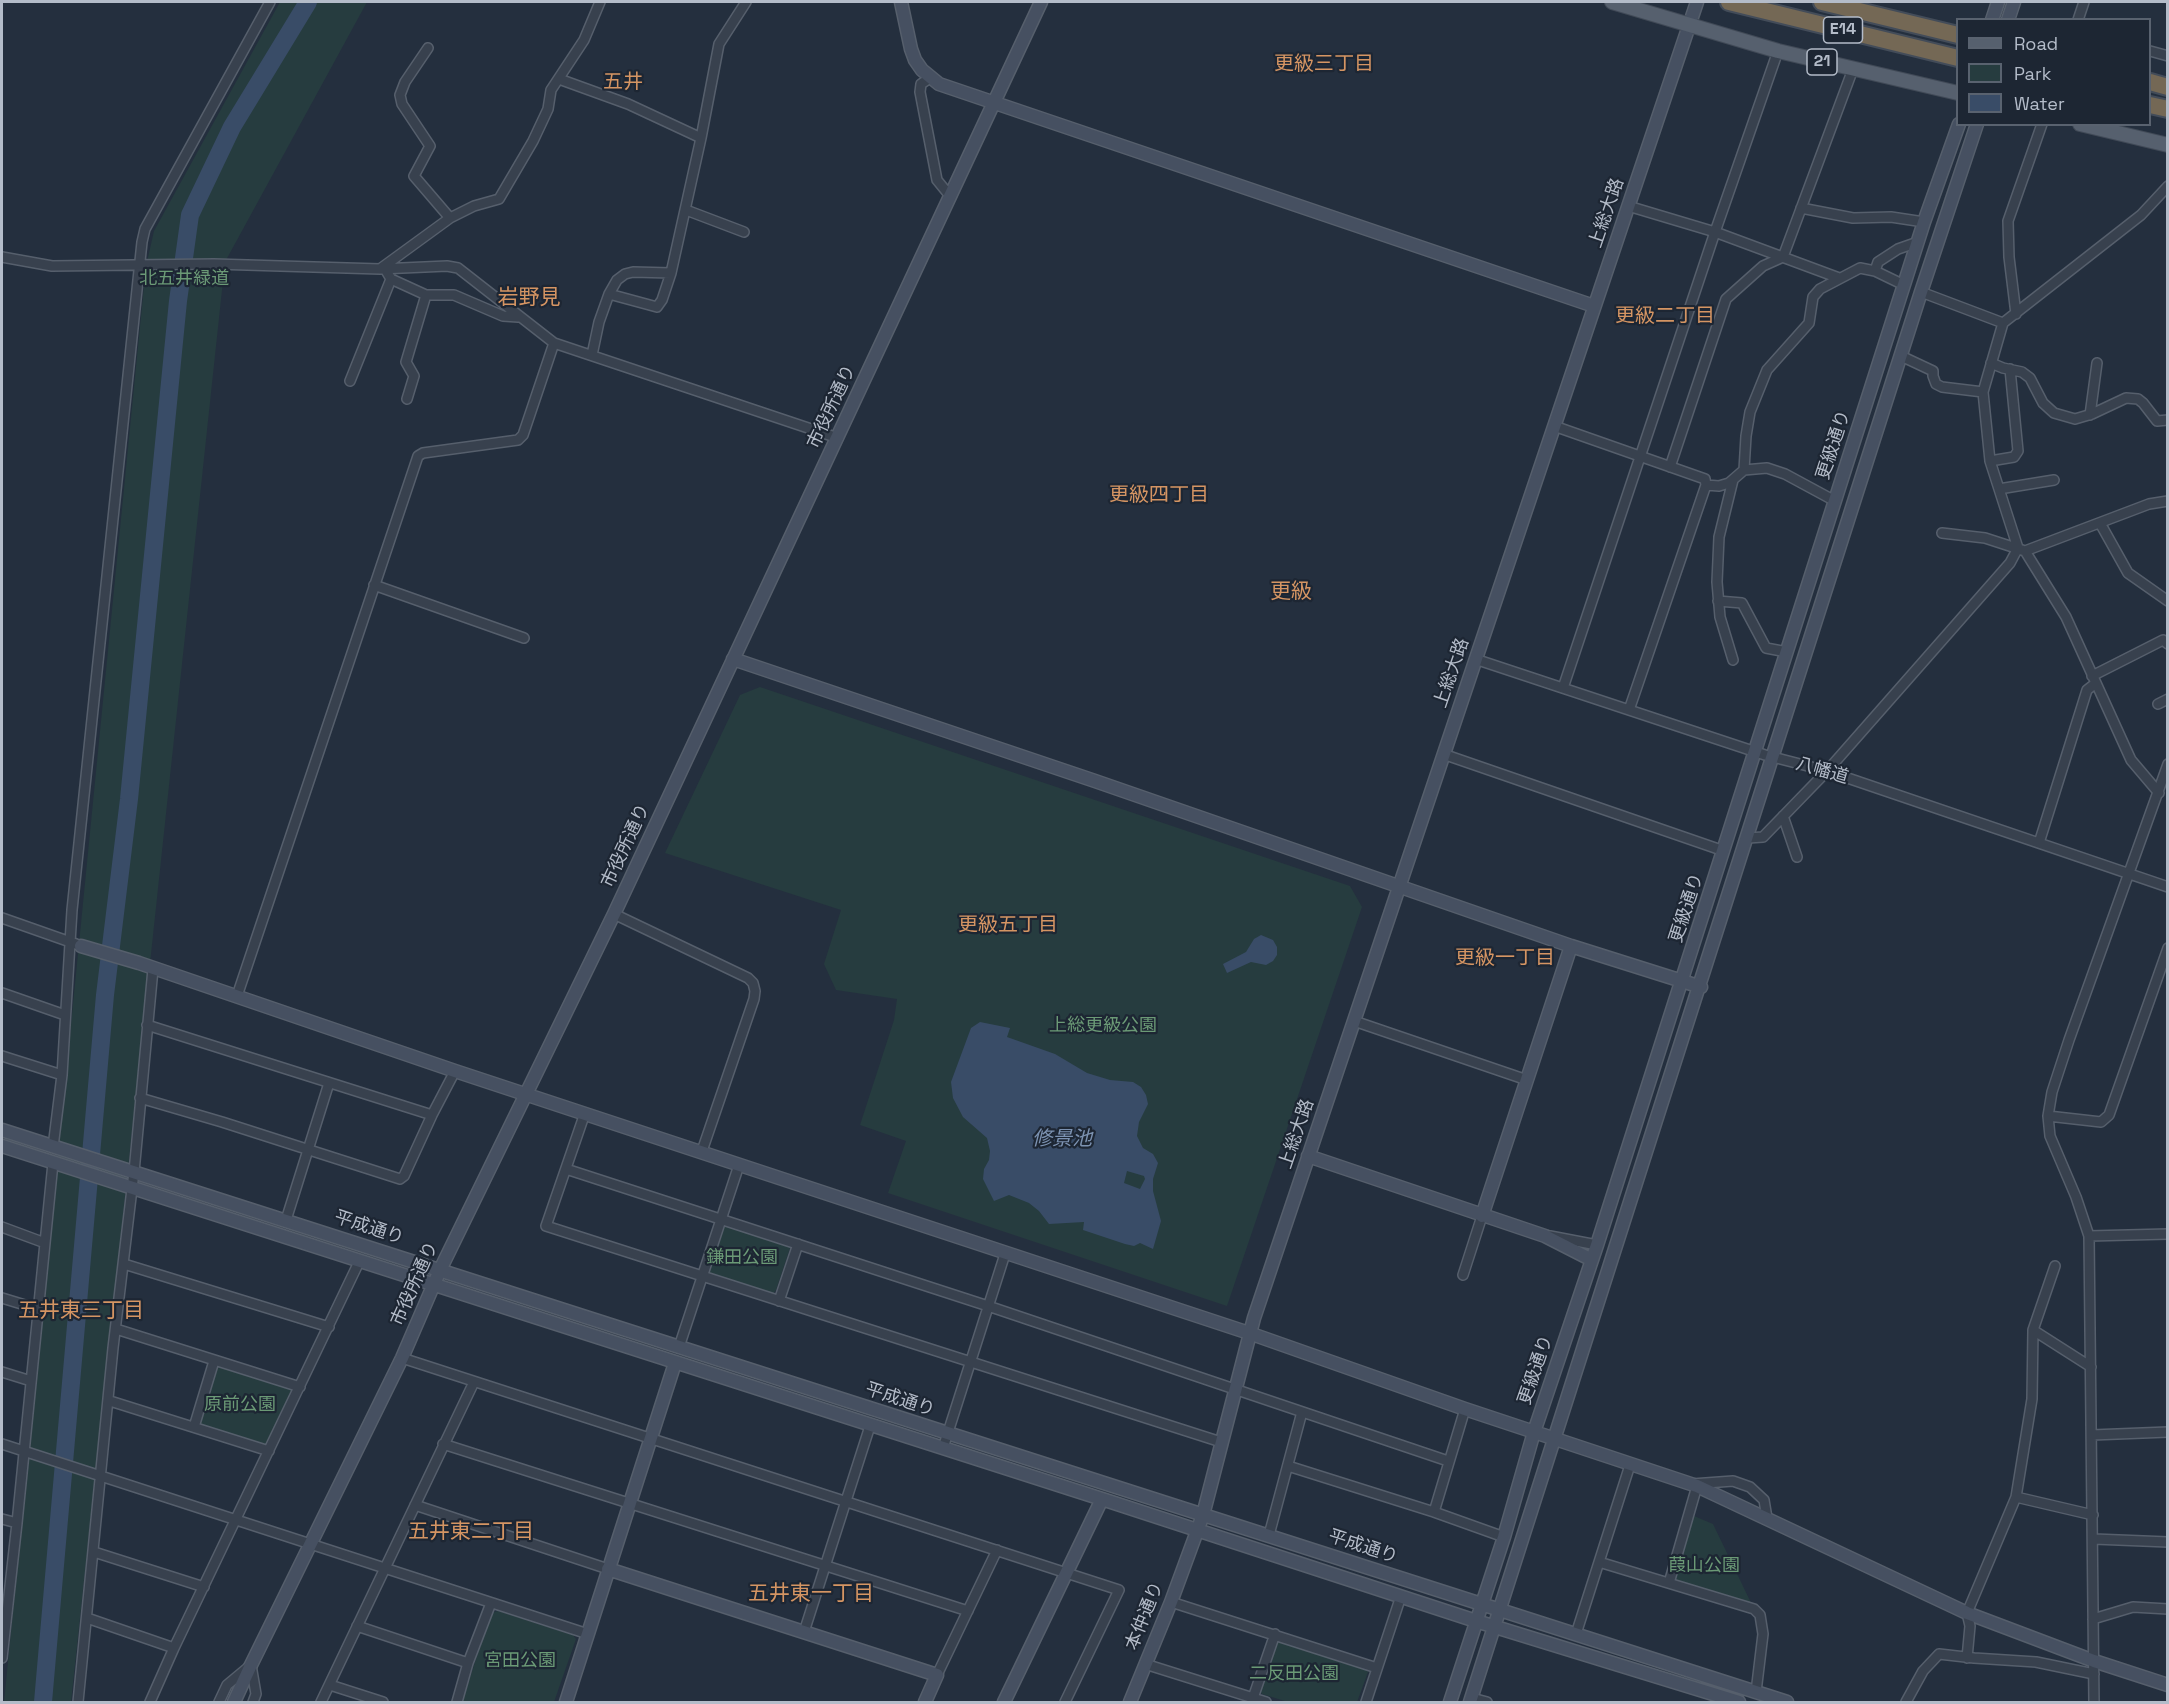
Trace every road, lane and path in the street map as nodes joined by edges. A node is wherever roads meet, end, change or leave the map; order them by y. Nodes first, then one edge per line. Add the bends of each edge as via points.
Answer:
1 (270, 2) edge
2 (600, 2) edge
3 (746, 2) edge
4 (901, 2) edge
5 (1041, 2) edge
6 (1612, 2) edge
7 (1697, 2) edge
8 (1729, 2) edge
9 (1822, 2) edge
10 (1998, 2) edge
11 (2014, 2) edge
12 (2084, 2) edge
13 (1993, 18) edge
14 (2009, 18) edge
15 (2079, 18) edge
16 (1689, 26) junction
17 (1956, 35) edge
18 (428, 48) dead end
19 (1778, 51) junction
20 (2151, 51) edge
21 (2168, 56) edge
22 (1956, 58) edge
23 (1853, 69) junction
24 (930, 78) junction
25 (559, 79) junction
26 (2151, 82) edge
27 (2168, 87) edge
28 (1956, 93) edge
29 (994, 104) junction
30 (2151, 105) edge
31 (2168, 109) edge
32 (1958, 126) edge
33 (1976, 126) edge
34 (2041, 126) edge
35 (2088, 126) edge
36 (701, 138) junction
37 (2168, 145) edge
38 (2168, 186) edge
39 (950, 196) junction
40 (1628, 206) junction
41 (1801, 208) junction
42 (686, 210) junction
43 (450, 218) junction
44 (1924, 222) junction
45 (744, 232) dead end
46 (1715, 232) junction
47 (1918, 242) junction
48 (1783, 256) junction
49 (2, 257) edge
50 (139, 265) junction
51 (382, 269) junction
52 (1875, 271) junction
53 (671, 273) junction
54 (1839, 278) junction
55 (391, 279) junction
56 (1904, 285) junction
57 (1921, 292) junction
58 (609, 294) junction
59 (426, 295) junction
60 (1594, 306) junction
61 (2016, 314) junction
62 (518, 317) junction
63 (2003, 323) junction
64 (554, 343) junction
65 (592, 355) junction
66 (1901, 356) junction
67 (1991, 363) junction
68 (2097, 363) dead end
69 (2010, 369) junction
70 (350, 381) dead end
71 (1983, 392) junction
72 (407, 399) dead end
73 (2090, 415) junction
74 (2168, 420) edge
75 (1554, 426) junction
76 (838, 438) junction
77 (1641, 457) junction
78 (1990, 461) junction
79 (1670, 467) junction
80 (1744, 470) junction
81 (1732, 480) junction
82 (2054, 480) dead end
83 (1706, 485) junction
84 (1998, 489) junction
85 (1835, 501) junction
86 (2168, 501) edge
87 (2100, 523) junction
88 (1942, 533) dead end
89 (2021, 549) junction
90 (374, 585) junction
91 (1718, 601) junction
92 (2168, 601) edge
93 (524, 638) dead end
94 (2168, 644) edge
95 (1787, 652) junction
96 (733, 659) junction
97 (1475, 659) junction
98 (1733, 660) dead end
99 (2094, 680) junction
100 (1563, 688) junction
101 (2168, 699) edge
102 (2158, 704) dead end
103 (1629, 710) junction
104 (1755, 752) junction
105 (1443, 754) junction
106 (1774, 758) junction
107 (2168, 764) edge
108 (1827, 771) junction
109 (2159, 793) junction
110 (1783, 816) junction
111 (1748, 838) junction
112 (2039, 843) junction
113 (1724, 851) junction
114 (1797, 857) dead end
115 (2128, 872) junction
116 (1399, 885) junction
117 (2168, 887) edge
118 (614, 914) junction
119 (2, 918) edge
120 (76, 944) junction
121 (1571, 946) junction
122 (2168, 948) edge
123 (153, 969) junction
124 (1682, 981) junction
125 (1701, 987) junction
126 (2, 993) edge
127 (237, 996) junction
128 (65, 1015) junction
129 (1354, 1021) junction
130 (147, 1025) junction
131 (2, 1056) edge
132 (455, 1071) junction
133 (62, 1075) junction
134 (1527, 1080) junction
135 (329, 1083) junction
136 (526, 1094) junction
137 (140, 1098) junction
138 (585, 1113) junction
139 (432, 1115) junction
140 (2048, 1116) junction
141 (2, 1130) edge
142 (2, 1146) edge
143 (53, 1147) junction
144 (308, 1150) junction
145 (702, 1151) junction
146 (1308, 1156) junction
147 (59, 1165) junction
148 (739, 1165) junction
149 (566, 1169) junction
150 (134, 1172) junction
151 (132, 1189) junction
152 (1482, 1216) junction
153 (722, 1218) junction
154 (286, 1220) junction
155 (2, 1227) edge
156 (2168, 1234) edge
157 (1545, 1236) junction
158 (2089, 1236) junction
159 (45, 1243) junction
160 (798, 1244) junction
161 (1597, 1245) junction
162 (1005, 1254) junction
163 (1592, 1260) junction
164 (359, 1262) junction
165 (124, 1264) junction
166 (2055, 1266) dead end
167 (440, 1270) junction
168 (1463, 1275) dead end
169 (702, 1276) junction
170 (433, 1286) junction
171 (2, 1298) edge
172 (779, 1301) junction
173 (988, 1306) junction
174 (38, 1309) junction
175 (329, 1327) junction
176 (116, 1329) junction
177 (2033, 1330) junction
178 (1249, 1333) junction
179 (679, 1347) junction
180 (402, 1358) junction
181 (214, 1361) junction
182 (970, 1362) junction
183 (675, 1363) junction
184 (2091, 1367) junction
185 (2, 1372) edge
186 (31, 1381) junction
187 (474, 1382) junction
188 (300, 1387) junction
189 (1235, 1388) junction
190 (110, 1401) junction
191 (1465, 1409) junction
192 (1302, 1412) junction
193 (870, 1426) junction
194 (194, 1428) junction
195 (1534, 1432) junction
196 (2168, 1432) edge
197 (947, 1434) junction
198 (2092, 1435) junction
199 (651, 1438) junction
200 (1556, 1440) junction
201 (1221, 1442) junction
202 (2, 1444) edge
203 (443, 1444) junction
204 (943, 1448) junction
205 (268, 1451) junction
206 (28, 1453) junction
207 (1448, 1461) junction
208 (1630, 1465) junction
209 (1288, 1466) junction
210 (98, 1477) junction
211 (1720, 1480) junction
212 (1733, 1481) junction
213 (1694, 1485) junction
214 (2016, 1497) junction
215 (1726, 1498) junction
216 (1102, 1499) junction
217 (846, 1501) junction
218 (630, 1504) junction
219 (415, 1505) junction
220 (1434, 1512) junction
221 (1203, 1515) junction
222 (2093, 1515) junction
223 (1767, 1518) junction
224 (2, 1519) edge
225 (236, 1520) junction
226 (18, 1523) junction
227 (1197, 1531) junction
228 (1269, 1536) junction
229 (1504, 1537) junction
230 (2094, 1539) junction
231 (2168, 1542) edge
232 (310, 1544) junction
233 (998, 1550) junction
234 (94, 1552) junction
235 (1599, 1563) junction
236 (825, 1566) junction
237 (385, 1568) junction
238 (608, 1569) junction
239 (1066, 1572) junction
240 (1669, 1583) junction
241 (204, 1587) junction
242 (5, 1593) edge
243 (1401, 1596) junction
244 (1171, 1602) junction
245 (491, 1603) junction
246 (1481, 1605) junction
247 (2168, 1609) edge
248 (1499, 1610) junction
249 (968, 1611) junction
250 (1967, 1613) junction
251 (87, 1618) junction
252 (2094, 1619) junction
253 (1476, 1621) junction
254 (357, 1626) junction
255 (1494, 1627) junction
256 (804, 1632) junction
257 (588, 1634) junction
258 (1275, 1634) junction
259 (1576, 1634) junction
260 (174, 1648) junction
261 (2, 1658) edge
262 (1967, 1658) junction
263 (468, 1663) junction
264 (1145, 1664) junction
265 (251, 1665) junction
266 (2094, 1667) junction
267 (1377, 1668) junction
268 (937, 1675) junction
269 (330, 1685) junction
270 (2168, 1685) edge
271 (1756, 1692) junction
272 (1253, 1698) junction
273 (236, 1699) edge
274 (1471, 1700) edge
275 (78, 1702) edge
276 (150, 1702) edge
277 (219, 1702) edge
278 (253, 1702) edge
279 (321, 1702) edge
280 (383, 1702) edge
281 (457, 1702) edge
282 (566, 1702) edge
283 (924, 1702) edge
284 (1004, 1702) edge
285 (1065, 1702) edge
286 (1130, 1702) edge
287 (1266, 1702) edge
288 (1366, 1702) edge
289 (1450, 1702) edge
290 (1487, 1702) edge
291 (1739, 1702) edge
292 (1787, 1702) edge
293 (1906, 1702) edge
294 (2094, 1702) edge

1 - 50 street via 145,229
2 - 25 street via 584,40
3 - 36 street via 719,44
4 - 24 street via 915,60
5 - 29 street, 市役所通り
6 - 16 main road, 21
7 - 16 street, 上総大路
8 - 22 highway, E14
9 - 17 highway, E14
10 - 13 street
11 - 14 street
12 - 15 street
16 - 19 main road, 21
16 - 40 street, 上総大路
18 - 43 street via 400,95 430,146 414,176
19 - 23 main road, 21
19 - 46 street
20 - 21 street
23 - 28 main road, 21
23 - 41 street
24 - 29 street
24 - 39 street via 921,84 920,92 936,180
25 - 36 street via 630,105
25 - 43 street via 551,90 548,109 533,141 499,199
26 - 27 highway
29 - 39 street, 市役所通り
29 - 60 street
30 - 31 highway
32 - 44 street, 更級通り
33 - 57 street, 更級通り
34 - 61 street via 2008,221
35 - 37 main road
36 - 42 street
38 - 61 street via 2141,215
39 - 76 street, 市役所通り
40 - 46 street
40 - 60 street, 上総大路
41 - 44 street via 1853,218 1891,217
41 - 48 street
42 - 45 street
42 - 53 street
43 - 51 street
44 - 47 street, 更級通り
46 - 48 street
46 - 77 street
47 - 52 street via 1878,262
47 - 56 street, 更級通り
48 - 54 street
48 - 79 street via 1763,266 1726,299
49 - 50 street via 52,266
50 - 51 street
50 - 120 street via 72,910
51 - 55 street
51 - 62 street via 458,268
52 - 54 street via 1860,268
52 - 56 street
53 - 58 street via 625,274
53 - 58 street via 657,307
54 - 80 street via 1813,297 1809,323 1767,370 1750,412
55 - 59 street
55 - 70 street
56 - 85 street, 更級通り
57 - 63 street
57 - 66 street, 更級通り
58 - 65 street
59 - 62 street via 454,295 503,316
59 - 72 street via 405,362 414,376
60 - 75 street, 上総大路
61 - 63 street
62 - 64 street
63 - 67 street
64 - 65 street
64 - 90 street via 518,440 417,456
65 - 76 street
66 - 71 street via 1933,372 1936,384 1942,387
66 - 106 street, 更級通り
67 - 69 street
67 - 71 street
68 - 73 street
69 - 73 street via 2030,378 2043,403 2054,412 2075,419
69 - 78 street via 2018,451 2014,457
71 - 78 street
73 - 74 street via 2126,398 2144,403 2157,421
75 - 77 street
75 - 97 street, 上総大路
76 - 96 street, 市役所通り
77 - 79 street
77 - 100 street
78 - 84 street
79 - 83 street via 1705,479
80 - 81 street
80 - 85 street via 1767,468 1785,474
81 - 83 street via 1719,486
81 - 91 street via 1719,537
82 - 84 street
83 - 103 street
84 - 89 street
85 - 95 street, 更級通り
86 - 87 street
87 - 89 street
87 - 92 street via 2128,573
88 - 89 street via 1985,538
89 - 99 street via 2066,617
89 - 108 street
90 - 93 street
90 - 127 street
91 - 95 street via 1742,603 1766,648
91 - 98 street
94 - 99 street via 2163,640
95 - 104 street, 更級通り
96 - 116 street
96 - 118 street, 市役所通り
97 - 100 street, 八幡道
97 - 105 street, 上総大路
99 - 109 street via 2131,760
99 - 112 street via 2087,690
100 - 103 street, 八幡道
101 - 102 street
103 - 104 street, 八幡道
104 - 106 street, 八幡道
104 - 113 street, 更級通り
105 - 113 street
105 - 116 street, 上総大路
106 - 108 street, 八幡道
106 - 111 street, 更級通り
107 - 109 street
108 - 110 street
108 - 112 street, 八幡道
109 - 115 street
110 - 111 street via 1764,837
110 - 114 street
111 - 125 street, 更級通り
112 - 115 street, 八幡道
113 - 124 street, 更級通り
115 - 117 street, 八幡道
115 - 140 street via 2052,1092
116 - 121 street
116 - 129 street, 上総大路
118 - 136 street, 市役所通り
118 - 145 street via 753,983 754,999
119 - 120 street
120 - 123 street
120 - 128 street
121 - 124 street
121 - 134 street
122 - 140 street via 2109,1115 2100,1122
123 - 127 street
123 - 130 street
124 - 125 street
124 - 161 street, 更級通り
125 - 200 street, 更級通り
126 - 128 street
127 - 132 street
128 - 133 street
129 - 134 street
129 - 146 street, 上総大路
130 - 135 street
130 - 137 street
131 - 133 street
132 - 136 street
132 - 139 street
133 - 143 street
134 - 152 street
135 - 139 street
135 - 144 street
136 - 138 street
136 - 167 street, 市役所通り
137 - 144 street
137 - 150 street
138 - 145 street
138 - 149 street
139 - 144 street via 400,1179
140 - 158 street via 2050,1136
141 - 143 street, 平成通り
142 - 147 street, 平成通り
143 - 150 street, 平成通り
144 - 154 street
145 - 148 street
146 - 152 street
146 - 178 street, 上総大路
147 - 151 street, 平成通り
147 - 159 street
148 - 153 street
148 - 162 street
149 - 153 street
149 - 169 street via 546,1226
150 - 151 street
150 - 154 street, 平成通り
151 - 164 street, 平成通り
151 - 165 street
152 - 157 street
152 - 168 street
153 - 160 street
153 - 169 street
154 - 167 street, 平成通り
155 - 159 street
156 - 158 street
157 - 161 street
157 - 163 street
158 - 184 street
159 - 174 street
160 - 172 street
160 - 173 street
161 - 163 street, 更級通り
162 - 173 street
162 - 178 street
163 - 195 street, 更級通り
164 - 170 street, 平成通り
164 - 175 street
165 - 175 street
165 - 176 street
166 - 177 street
167 - 170 street, 市役所通り
167 - 179 street, 平成通り
169 - 172 street
169 - 179 street
170 - 180 street, 市役所通り
170 - 183 street, 平成通り
171 - 174 street
172 - 182 street
173 - 182 street
173 - 189 street
174 - 186 street
175 - 188 street
176 - 181 street
176 - 190 street
177 - 184 street
177 - 214 street via 2032,1399
178 - 189 street, 上総大路
178 - 191 street
179 - 197 street, 平成通り
180 - 187 street
180 - 232 street, 市役所通り
181 - 188 street
181 - 194 street
182 - 197 street
182 - 201 street
183 - 193 street, 平成通り
183 - 199 street
184 - 198 street
185 - 186 street
186 - 206 street
187 - 199 street
187 - 203 street
188 - 205 street
189 - 192 street
189 - 201 street, 上総大路
190 - 194 street
190 - 210 street
191 - 195 street
191 - 207 street
192 - 207 street
192 - 209 street
193 - 204 street, 平成通り
193 - 217 street
194 - 205 street
195 - 200 street
195 - 229 street, 更級通り
196 - 198 street
197 - 204 street
197 - 221 street, 平成通り
198 - 222 street
199 - 217 street
199 - 218 street
200 - 208 street
200 - 248 street, 更級通り
201 - 221 street, 本仲通り
202 - 206 street
203 - 218 street
203 - 219 street
204 - 216 street, 平成通り
205 - 225 street
206 - 210 street
206 - 226 street
207 - 220 street
208 - 213 street
208 - 235 street
209 - 220 street
209 - 228 street
210 - 225 street
210 - 234 street
211 - 212 street
211 - 213 street
211 - 215 street
212 - 215 street
212 - 223 street via 1750,1487 1764,1500
213 - 215 street
213 - 240 street
214 - 222 street
214 - 250 street
215 - 223 street
216 - 227 street, 平成通り
216 - 239 street
217 - 233 street
217 - 236 street
218 - 236 street
218 - 238 street
219 - 237 street
219 - 238 street
220 - 229 street
221 - 227 street, 本仲通り
221 - 228 street, 平成通り
222 - 230 street
223 - 250 street
224 - 226 street
225 - 232 street
225 - 241 street
226 - 242 street
227 - 243 street, 平成通り
227 - 244 street, 本仲通り
228 - 246 street, 平成通り
229 - 246 street, 更級通り
230 - 231 street
230 - 252 street
232 - 237 street
232 - 265 street, 市役所通り
233 - 239 street
233 - 249 street
234 - 241 street
234 - 251 street
235 - 240 street
235 - 259 street
236 - 249 street
236 - 256 street
237 - 245 street
237 - 254 street
238 - 256 street
238 - 257 street
239 - 284 street
239 - 285 street via 1119,1590
240 - 271 street via 1754,1609 1760,1616 1763,1634
241 - 260 street
242 - 261 street
243 - 253 street, 平成通り
243 - 267 street
244 - 258 street
244 - 264 street, 本仲通り
245 - 257 street
245 - 263 street
246 - 248 street, 平成通り
246 - 253 street, 更級通り
247 - 252 street via 2133,1607
248 - 255 street, 更級通り
248 - 259 street, 平成通り
249 - 268 street
250 - 262 street
250 - 266 street
251 - 260 street
251 - 275 street
252 - 266 street
253 - 255 street, 平成通り
253 - 289 street, 更級通り
254 - 263 street
254 - 269 street
255 - 274 street, 更級通り
255 - 291 street, 平成通り
256 - 268 street
257 - 282 street
258 - 267 street
258 - 272 street
259 - 271 street, 平成通り
260 - 276 street
262 - 266 street
262 - 293 street via 1939,1654 1923,1671
263 - 281 street
264 - 272 street
264 - 286 street, 本仲通り
265 - 273 street, 市役所通り
265 - 277 street via 227,1685
265 - 278 street via 256,1694
266 - 270 street
266 - 294 street
267 - 288 street
268 - 283 street
269 - 279 street
269 - 280 street
271 - 292 street, 平成通り
272 - 287 street
274 - 290 street

